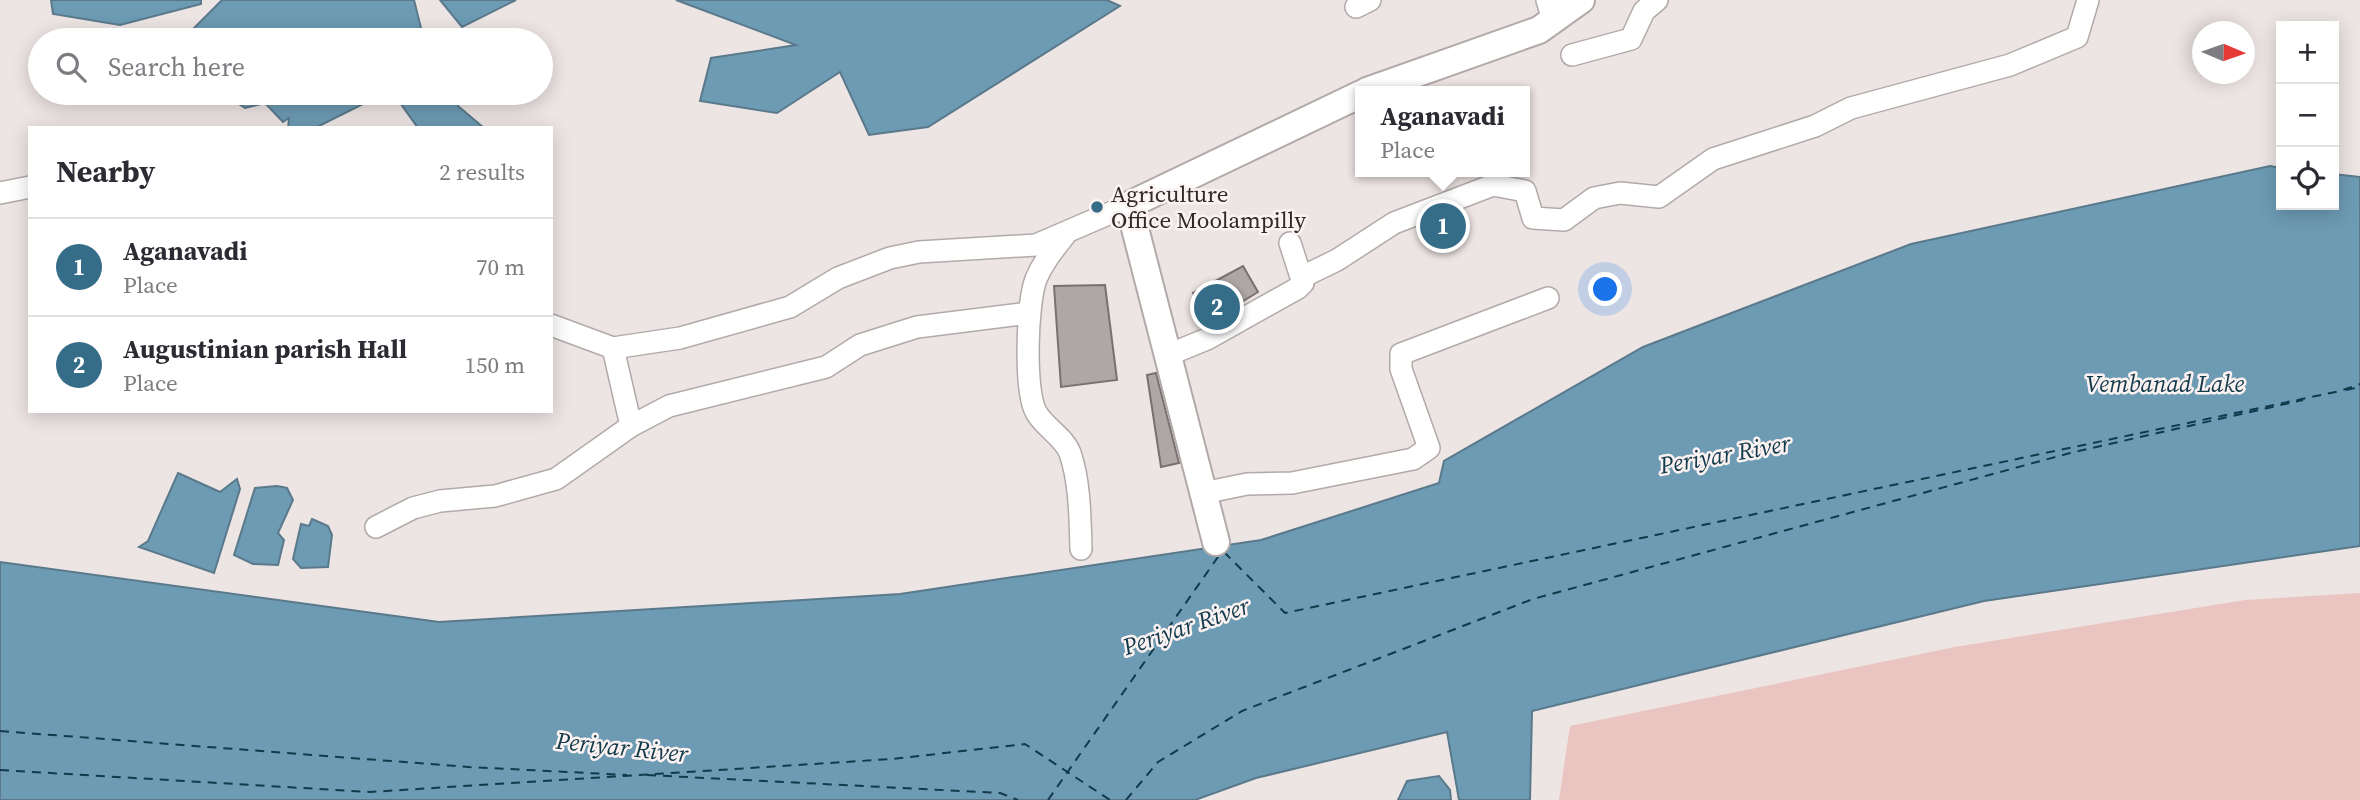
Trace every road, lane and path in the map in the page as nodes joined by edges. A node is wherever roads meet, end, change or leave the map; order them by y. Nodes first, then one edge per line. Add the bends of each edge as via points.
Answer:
1 (1581, 0) edge
2 (1657, 0) edge
3 (2088, 0) edge
4 (1550, 10) edge
5 (1572, 55) dead end
6 (1381, 86) edge
7 (1355, 97) edge
8 (28, 187) edge
9 (0, 193) edge
10 (1129, 205) junction
11 (1067, 233) junction
12 (1290, 243) dead end
13 (1302, 277) junction
14 (1548, 298) dead end
15 (1029, 313) junction
16 (553, 325) edge
17 (613, 348) junction
18 (1168, 355) junction
19 (631, 426) junction
20 (1203, 493) junction
21 (376, 527) dead end
22 (1216, 542) dead end
23 (1081, 549) dead end

1 - 4 street
2 - 5 street via 1644,10 1631,39
3 - 13 street via 2077,37 2066,44 2010,65 1850,108 1815,126 1713,159 1659,197 1620,193 1594,198 1563,220 1533,218 1525,191 1493,185 1394,223 1338,260
4 - 6 street via 1539,30
7 - 10 street
8 - 9 street
10 - 11 street
10 - 18 street
11 - 15 street via 1036,280
11 - 17 street via 1036,245 890,258 838,278 790,307 757,318 680,338
12 - 13 street
13 - 18 street via 1298,288 1207,339
14 - 20 street via 1401,354 1401,369 1429,448 1413,459 1292,483 1247,484
15 - 19 street via 916,327 860,345 826,367 669,406
15 - 23 street via 1035,411 1069,450
16 - 17 street
17 - 19 street
18 - 20 street
19 - 21 street via 556,479 495,496 413,508
20 - 22 street

